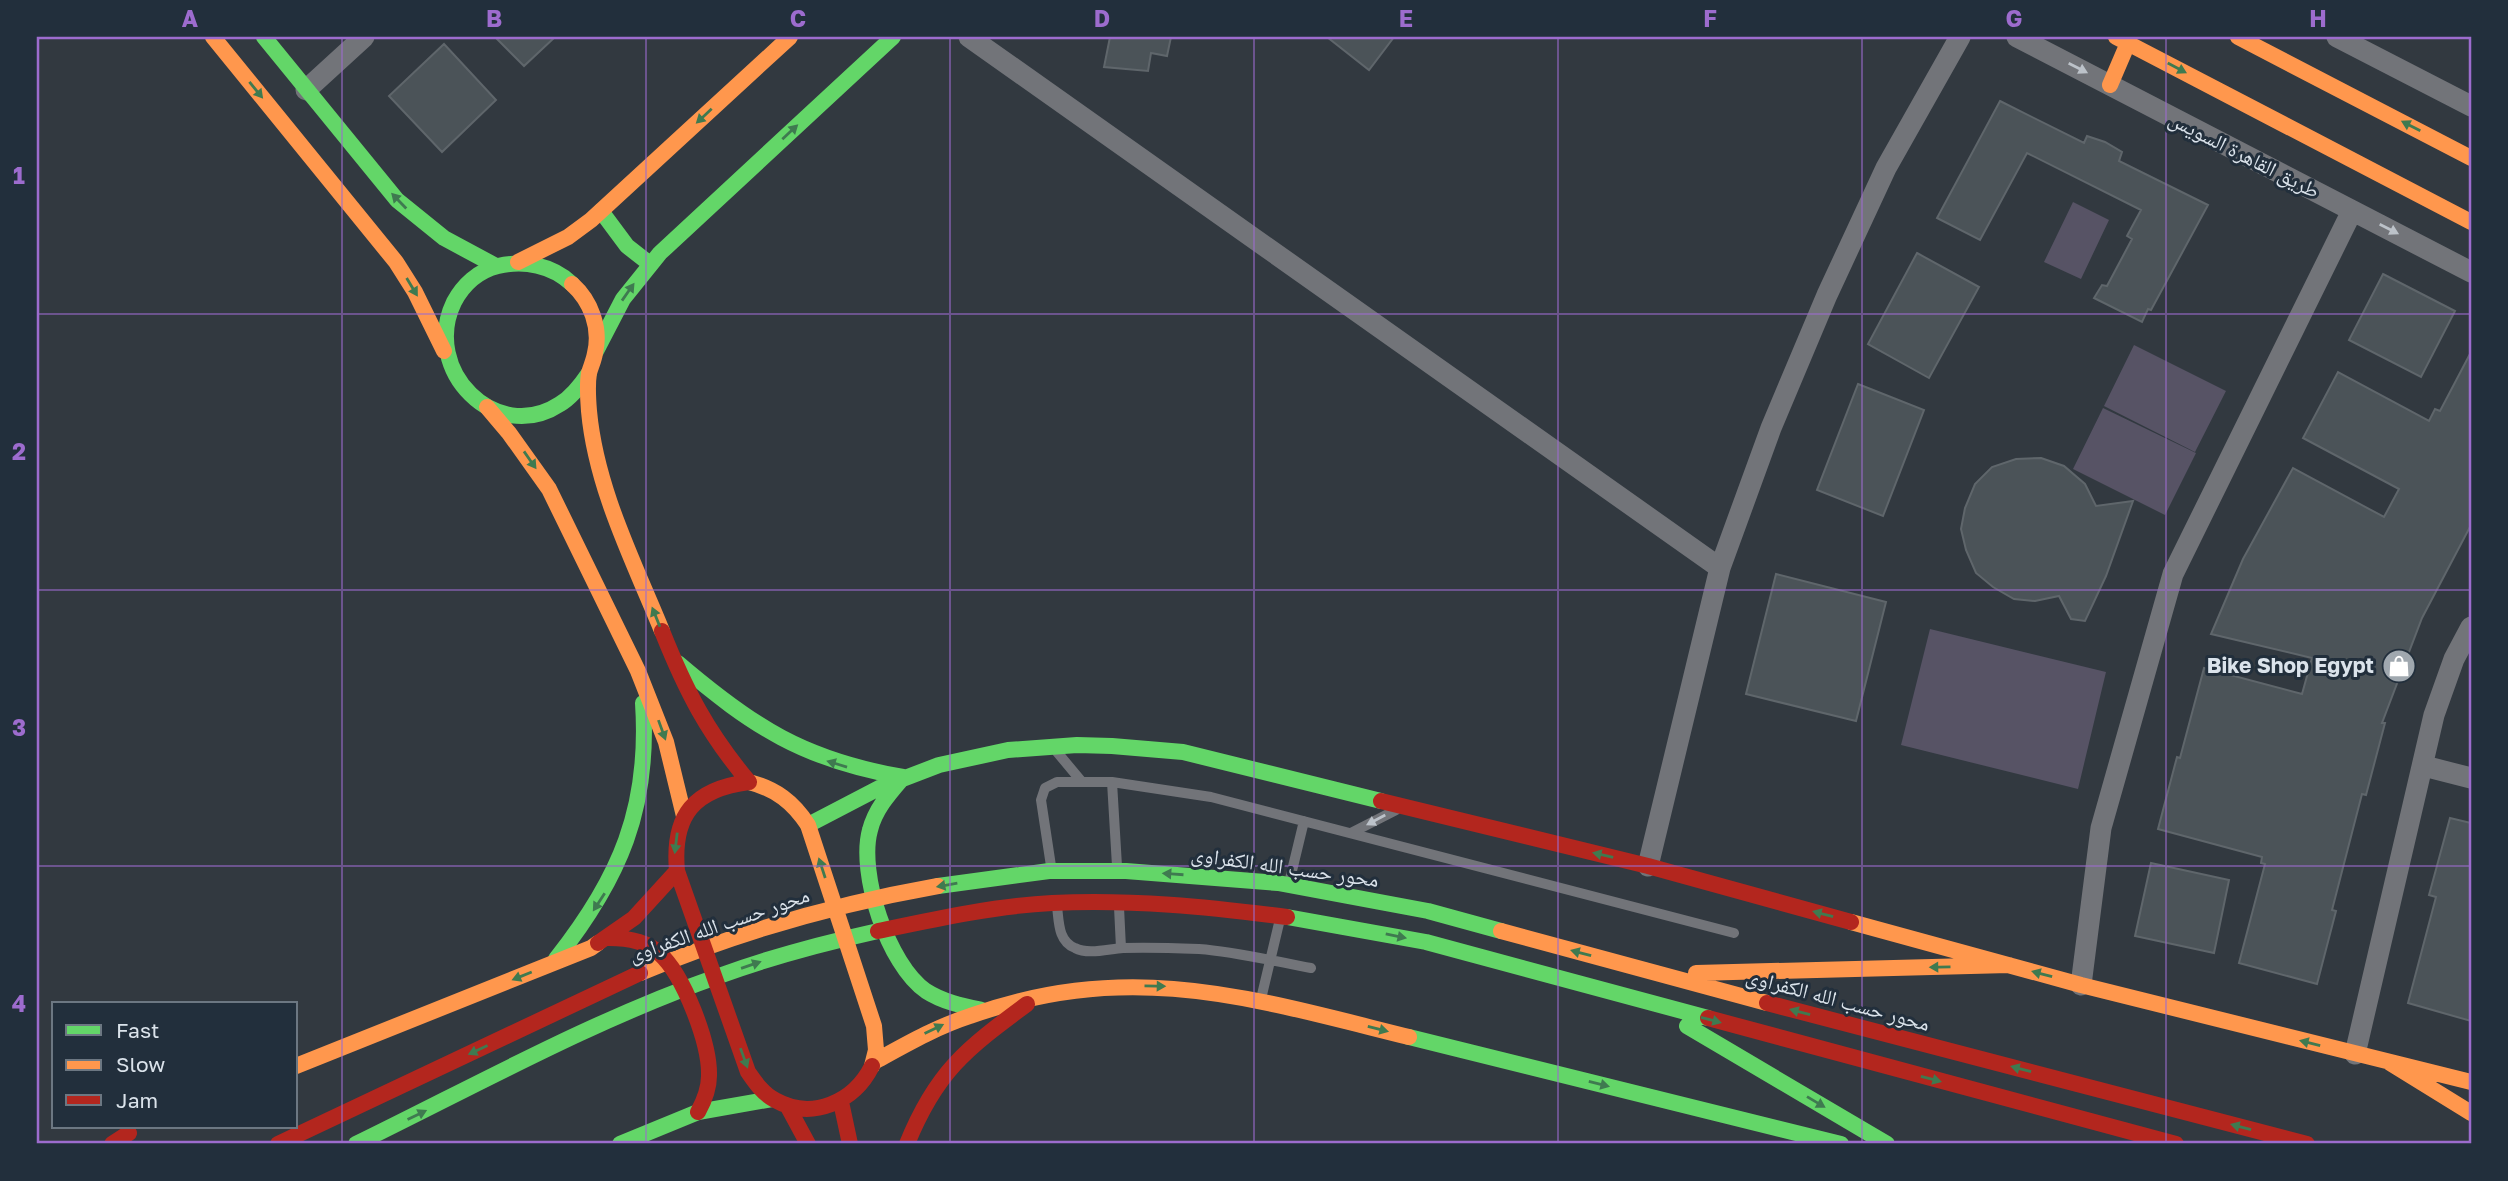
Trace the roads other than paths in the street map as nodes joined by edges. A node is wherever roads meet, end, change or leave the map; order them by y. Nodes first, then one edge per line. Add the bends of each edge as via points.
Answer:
1 (213, 37) edge
2 (264, 37) edge
3 (364, 37) edge
4 (790, 37) edge
5 (893, 37) edge
6 (969, 37) edge
7 (1959, 37) edge
8 (2017, 37) edge
9 (2238, 37) edge
10 (2337, 37) edge
11 (2122, 40) edge
12 (2110, 85) junction
13 (306, 90) junction
14 (2471, 106) edge
15 (2471, 158) edge
16 (601, 211) junction
17 (2352, 211) junction
18 (2471, 222) edge
19 (429, 227) junction
20 (396, 262) junction
21 (518, 262) junction
22 (650, 264) junction
23 (496, 266) junction
24 (2471, 272) edge
25 (596, 352) junction
26 (446, 356) junction
27 (589, 373) junction
28 (486, 407) junction
29 (1720, 568) junction
30 (2471, 627) edge
31 (672, 658) junction
32 (638, 671) junction
33 (1051, 745) junction
34 (2424, 766) junction
35 (904, 777) junction
36 (2471, 778) edge
37 (748, 782) junction
38 (1082, 782) junction
39 (1112, 782) junction
40 (1401, 807) junction
41 (684, 816) junction
42 (1304, 821) junction
43 (808, 825) junction
44 (1350, 833) junction
45 (1648, 866) junction
46 (677, 871) junction
47 (1117, 879) dead end
48 (1053, 880) dead end
49 (1055, 893) dead end
50 (1118, 893) dead end
51 (1285, 897) dead end
52 (1282, 909) dead end
53 (1734, 933) dead end
54 (609, 937) junction
55 (1121, 948) junction
56 (1270, 960) junction
57 (551, 965) junction
58 (2009, 965) junction
59 (1311, 968) dead end
60 (1658, 974) junction
61 (2081, 985) junction
62 (1040, 995) junction
63 (1261, 1000) junction
64 (1652, 1005) junction
65 (982, 1010) junction
66 (2355, 1054) junction
67 (874, 1062) junction
68 (2390, 1063) junction
69 (298, 1065) edge
70 (2471, 1082) edge
71 (772, 1099) junction
72 (841, 1102) junction
73 (788, 1107) junction
74 (698, 1112) junction
75 (2471, 1113) edge
76 (142, 1128) edge
77 (129, 1133) junction
78 (103, 1144) edge
79 (113, 1144) edge
80 (278, 1144) edge
81 (356, 1144) edge
82 (620, 1144) edge
83 (808, 1144) edge
84 (850, 1144) edge
85 (907, 1144) edge
86 (1841, 1144) edge
87 (1887, 1144) edge
88 (2176, 1144) edge
89 (2307, 1144) edge

1 -> 20 street
2 - 13 street
3 - 13 street
4 -> 16 street
22 -> 5 street
6 - 29 street
7 - 29 street via 1886,168 1827,295 1771,428
8 -> 12 street, طريق القاهرة السويس
15 -> 9 street
10 - 14 street
11 - 12 street
11 -> 18 street
12 - 17 street, طريق القاهرة السويس
19 -> 13 street via 397,200
16 - 21 street via 568,237
16 - 22 street via 617,236
17 -> 24 street, طريق القاهرة السويس
17 - 61 street via 2173,574 2101,828
19 - 20 street via 418,249
19 - 23 street
20 -> 26 street
21 - 23 street
21 - 25 street via 561,274 578,288 597,329
25 -> 22 street via 623,299
23 - 26 street via 476,276 460,292 444,333
25 - 27 street
26 - 28 street via 454,377
27 - 28 street via 575,393 556,407 509,415
31 -> 27 street via 604,484 593,440
28 -> 32 street via 549,489
29 - 45 street
30 - 34 street via 2434,715
35 -> 31 street via 867,773 796,748 732,709
31 - 37 street via 704,724
32 -> 41 street via 666,742
32 -> 57 street via 645,716 644,762 634,818 605,892
33 - 35 street via 958,760
33 - 38 lane
33 - 40 street via 1126,744 1183,752
34 - 36 street
34 - 66 street
35 - 43 street
35 - 65 street via 877,809 866,848 871,888 892,951 914,981 929,992
37 - 41 street via 711,789
37 - 43 street via 784,795
38 - 39 lane
38 - 48 lane via 1050,784 1042,794
39 - 42 lane via 1211,797
39 - 47 lane
40 -> 44 lane
45 -> 40 street
41 -> 46 street via 676,833
42 - 44 lane
42 - 51 lane
67 -> 43 street via 874,1026
44 - 53 lane
58 -> 45 street
46 - 54 street via 657,896
46 -> 71 street via 748,1072
49 - 55 lane via 1065,942 1083,951
50 - 55 lane
52 - 56 lane
54 - 57 street
54 - 74 street via 653,948 673,967 682,984 709,1071
55 - 56 lane via 1198,949
56 - 59 lane
56 - 63 lane
57 -> 69 street
58 -> 60 street
61 -> 58 street
60 -> 80 street, محور حسب الله الكفراوى via 1428,911 1265,882 1126,871 1049,871 975,880 799,918 677,958
89 -> 60 street, محور حسب الله الكفراوى
66 -> 61 street
62 -> 63 street via 1159,985
62 - 65 street
62 - 85 street via 955,1060 934,1085
63 -> 86 street
81 -> 64 street via 619,1017 760,962 845,938 983,911 1051,903 1201,906 1330,923 1426,942
64 -> 87 street
64 -> 88 street
67 -> 65 street via 920,1035
66 - 68 street
67 - 72 street via 855,1091
68 - 70 street
68 - 75 street
71 - 73 street
71 - 74 street
72 - 73 street via 806,1110
72 - 84 street
73 - 83 street
74 - 82 street
76 - 77 street
77 - 78 street
77 - 79 street

